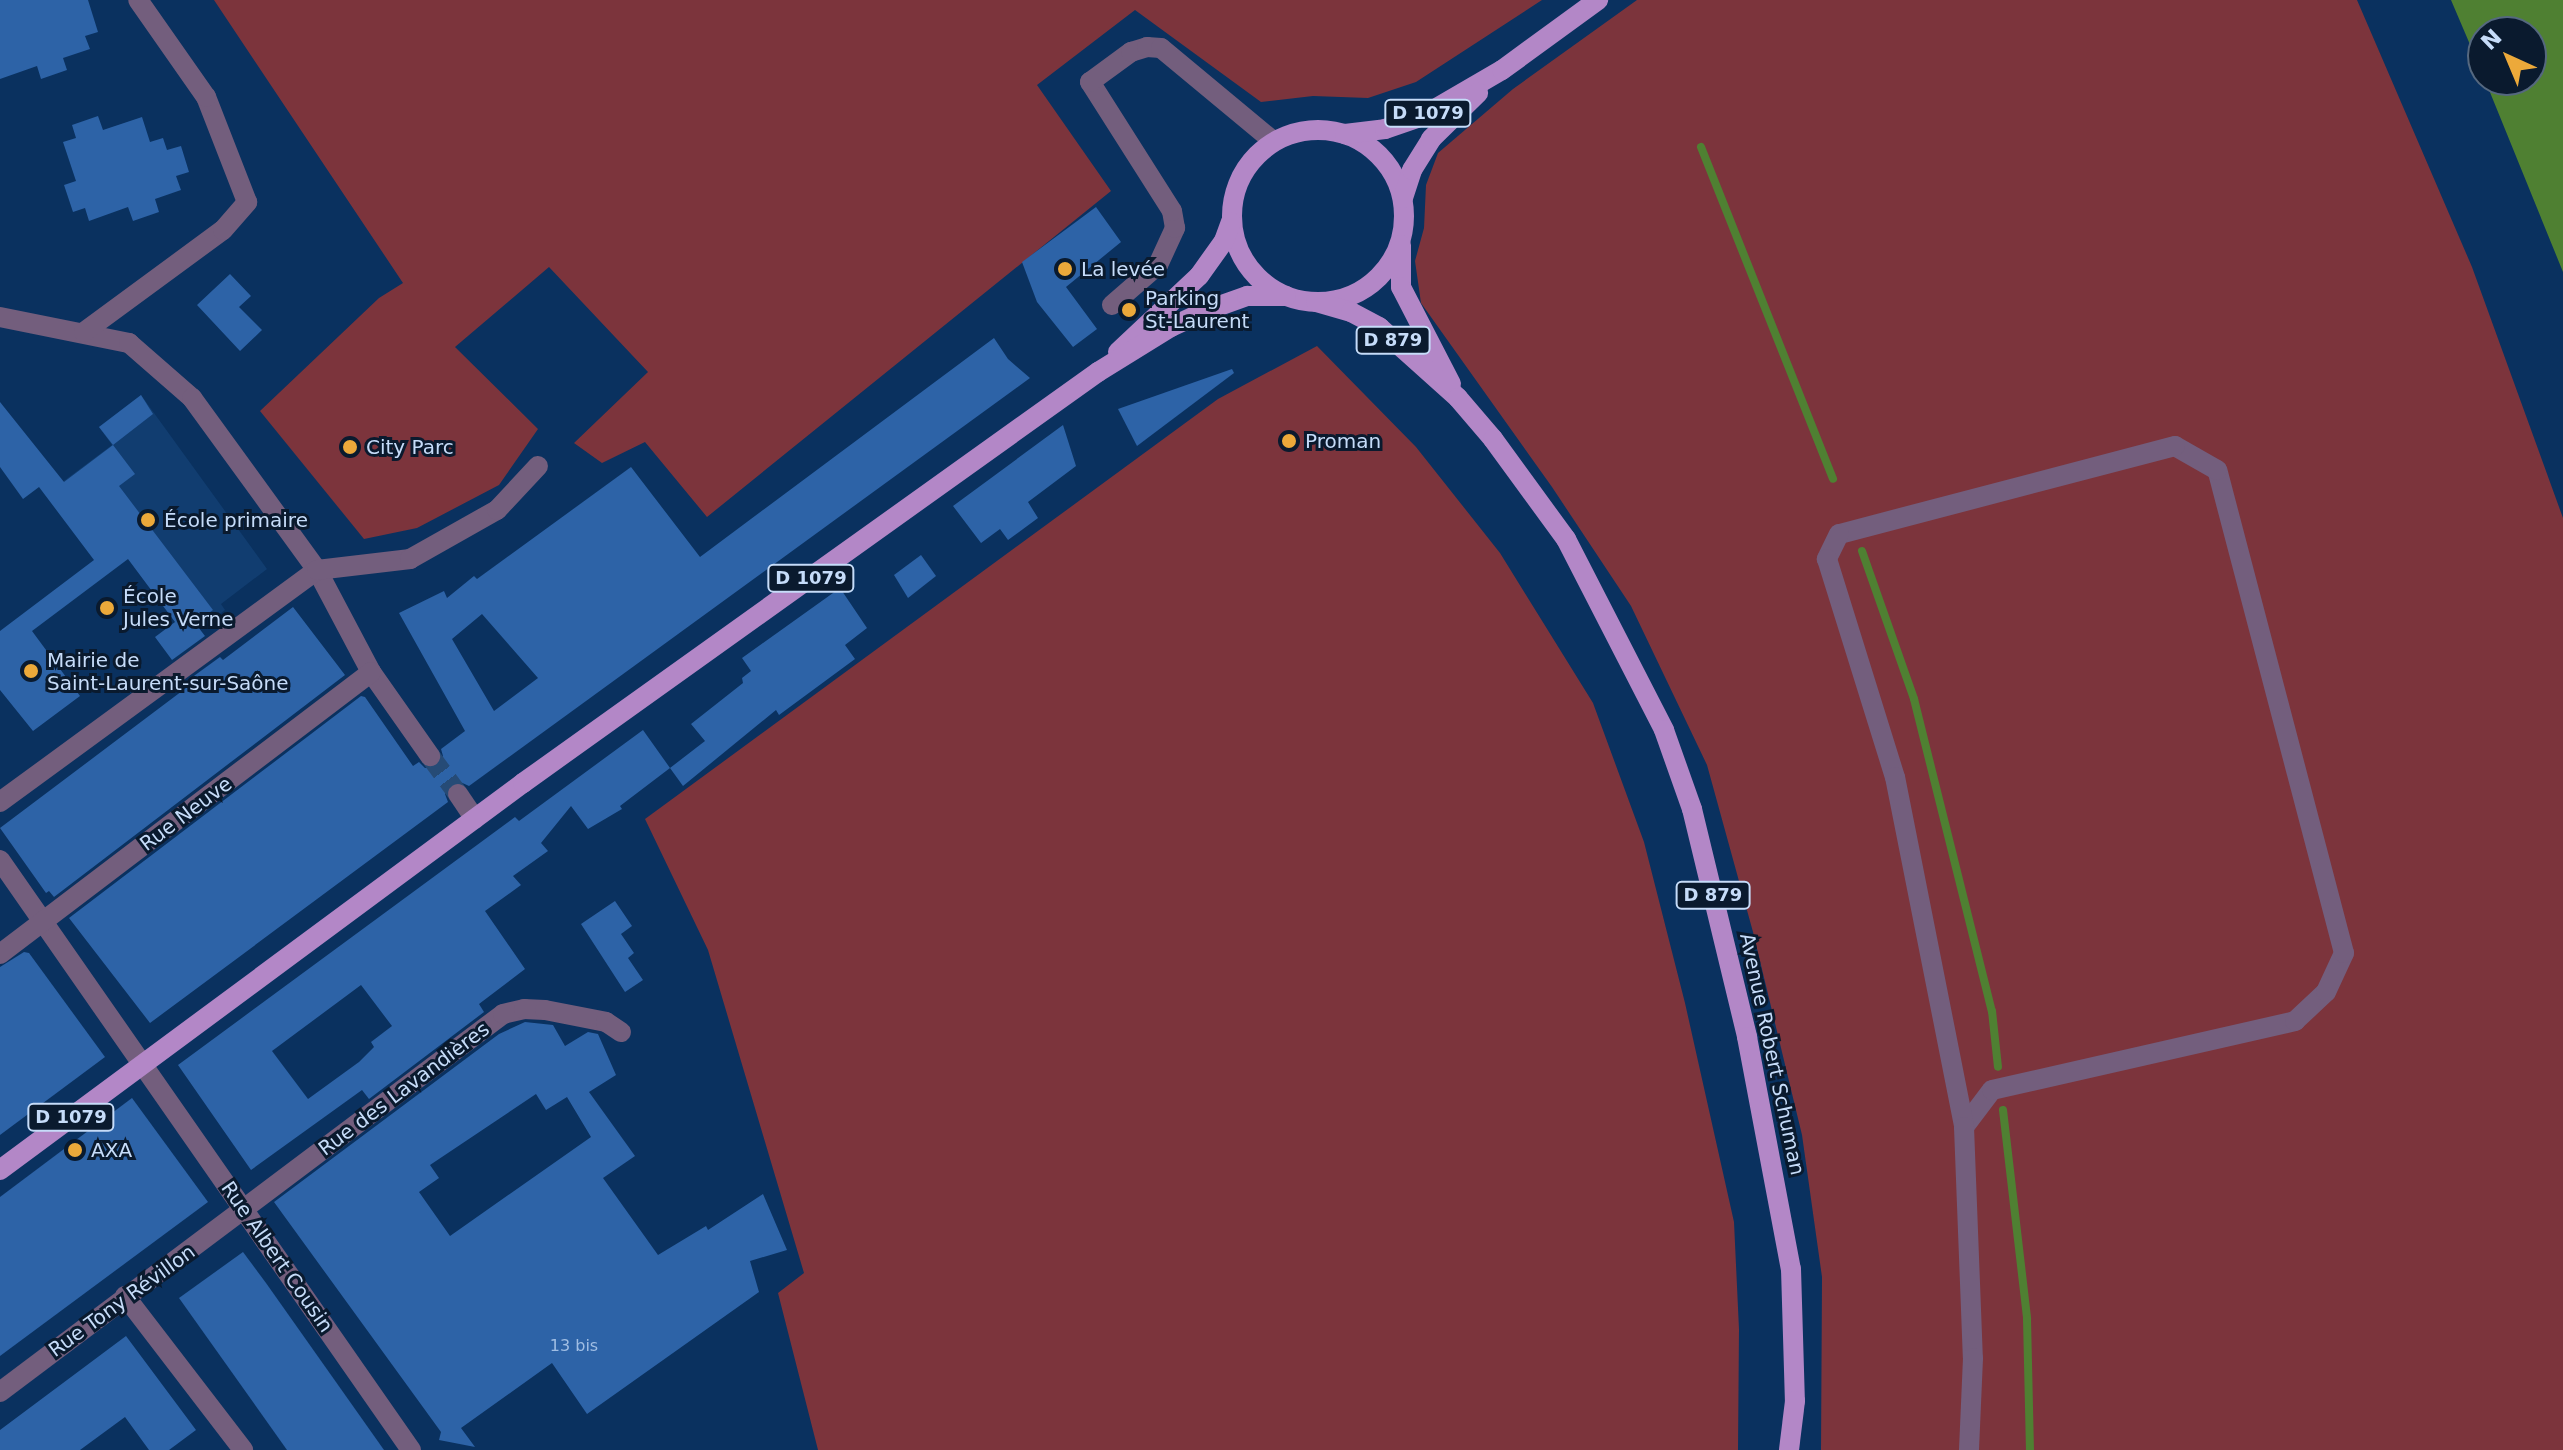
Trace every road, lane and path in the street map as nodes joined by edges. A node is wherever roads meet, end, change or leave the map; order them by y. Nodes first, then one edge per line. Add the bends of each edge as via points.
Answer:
1 (138, 0) edge
2 (1598, 0) edge
3 (1502, 70) junction
4 (1345, 134) junction
5 (1273, 141) junction
6 (1403, 198) junction
7 (1231, 222) junction
8 (1401, 238) junction
9 (1286, 296) junction
10 (1316, 302) junction
11 (1112, 305) dead end
12 (0, 317) edge
13 (84, 332) junction
14 (1098, 372) junction
15 (1458, 398) junction
16 (538, 466) dead end
17 (317, 570) junction
18 (371, 672) junction
19 (430, 756) tunnel mouth
20 (458, 794) tunnel mouth
21 (0, 802) edge
22 (475, 819) junction
23 (0, 860) edge
24 (43, 922) junction
25 (0, 954) edge
26 (621, 1032) dead end
27 (142, 1064) junction
28 (1964, 1127) junction
29 (0, 1170) edge
30 (244, 1209) junction
31 (125, 1296) junction
32 (0, 1392) edge
33 (243, 1450) edge
34 (411, 1450) edge
35 (1789, 1450) edge
36 (1969, 1450) edge

1 - 13 street via 206,97 247,202 223,230
2 - 3 main road, D 1079
3 - 4 main road, D 1079 via 1423,116 1385,129
3 - 6 main road, D 1079 via 1431,139
4 - 5 main road via 1309,131
4 - 6 main road via 1386,162
5 - 7 main road via 1241,176
5 - 11 street via 1161,48 1131,52 1090,82 1172,211 1175,228 1158,265
6 - 8 main road
7 - 9 main road via 1248,267
7 - 14 main road, D 1079 via 1199,276
8 - 10 main road via 1394,257 1366,287 1342,299
8 - 15 main road, Avenue Robert Schuman / D 879 via 1401,287
9 - 10 main road
9 - 14 main road, D 1079 via 1247,296 1205,311
10 - 15 main road, Avenue Robert Schuman / D 879 via 1379,327
12 - 13 street
13 - 17 street via 129,343 192,398
14 - 22 main road, D 1079
15 - 35 main road, Avenue Robert Schuman / D 879 via 1566,539 1664,730 1692,809 1747,1037 1791,1269 1795,1401
16 - 17 street via 497,510 410,559
17 - 18 street
17 - 21 street
18 - 19 street
18 - 24 street, Rue Neuve
20 - 22 street
22 - 27 main road, D 1079
23 - 24 street, Rue Albert Cousin
24 - 25 street, Rue Neuve
24 - 27 street, Rue Albert Cousin
26 - 30 street, Rue des Lavandières via 606,1022 545,1010 503,1014
27 - 29 main road, D 1079
27 - 30 street, Rue Albert Cousin
28 - 28 street via 1992,1090 2295,1021 2326,992 2344,953 2217,470 2175,446 1839,534 1827,559 1895,777
28 - 36 street via 1973,1358
30 - 31 street, Rue Tony Révillon
30 - 34 street, Rue Albert Cousin
31 - 32 street, Rue Tony Révillon
31 - 33 street

